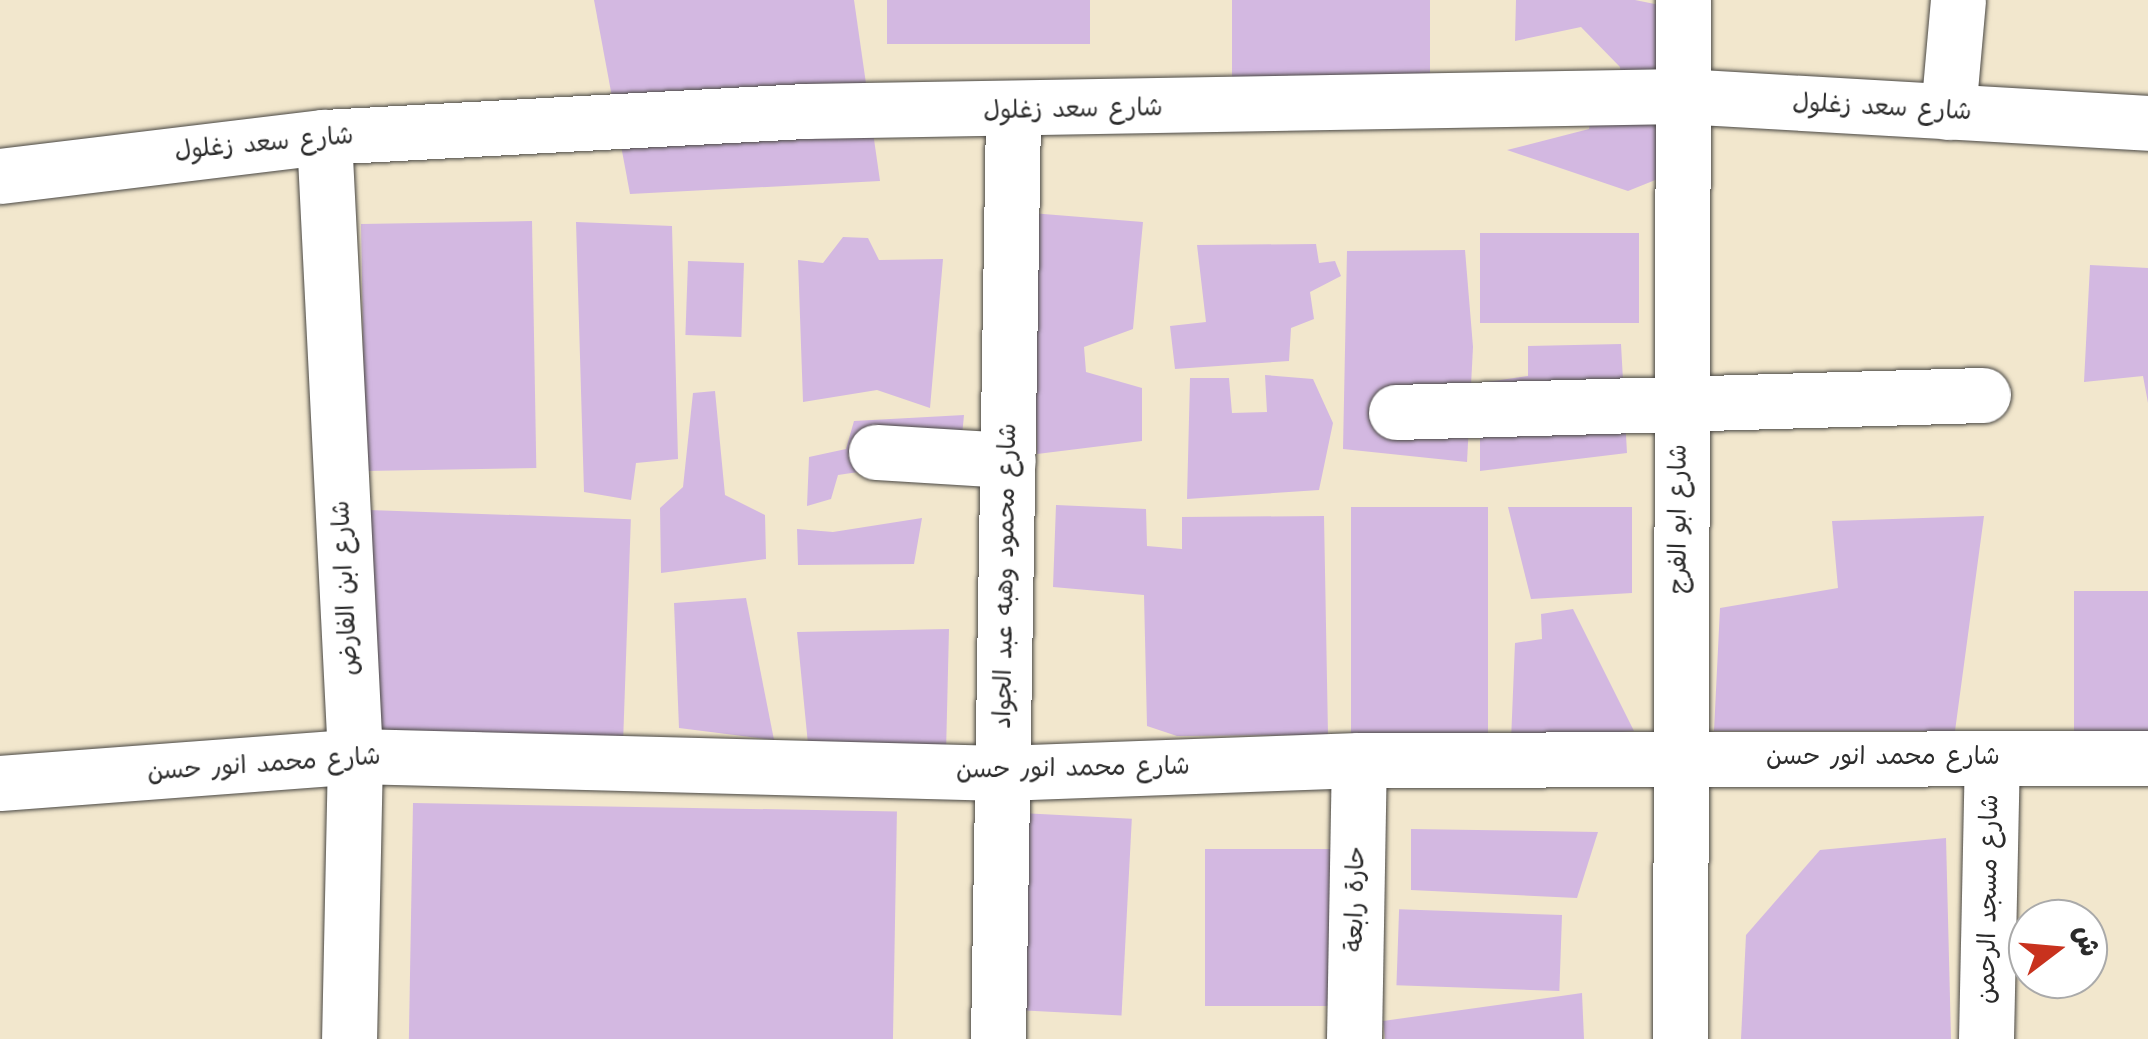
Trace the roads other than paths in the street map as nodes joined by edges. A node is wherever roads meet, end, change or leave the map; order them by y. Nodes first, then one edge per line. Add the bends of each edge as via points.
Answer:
1 (1684, 0) edge
2 (1958, 0) edge
3 (1682, 96) junction
4 (1013, 112) junction
5 (1948, 112) junction
6 (2148, 123) edge
7 (324, 138) junction
8 (0, 176) edge
9 (1983, 395) dead end
10 (1678, 404) junction
11 (1396, 412) dead end
12 (876, 452) dead end
13 (1008, 460) junction
14 (355, 756) junction
15 (1681, 756) junction
16 (1992, 758) junction
17 (2148, 758) edge
18 (1359, 760) junction
19 (1002, 773) junction
20 (0, 784) edge
21 (349, 1039) edge
22 (998, 1039) edge
23 (1354, 1039) edge
24 (1680, 1039) edge
25 (1986, 1039) edge

1 - 3 street, شارع ابو الفرج
2 - 5 street
3 - 4 street, شارع سعد زغلول
3 - 5 street, شارع سعد زغلول
3 - 10 street, شارع ابو الفرج
4 - 7 street, شارع سعد زغلول via 806,111
4 - 13 street, شارع محمود وهبه عبد الجواد
5 - 6 street, شارع سعد زغلول
7 - 8 street, شارع سعد زغلول
7 - 14 street, شارع ابن الفارض
9 - 10 street
10 - 11 street
10 - 15 street, شارع ابو الفرج
12 - 13 street
13 - 19 street, شارع محمود وهبه عبد الجواد
14 - 19 street, شارع محمد انور حسن
14 - 20 street, شارع محمد انور حسن
14 - 21 street, شارع ابن الفارض
15 - 16 street, شارع محمد انور حسن
15 - 18 street, شارع محمد انور حسن
15 - 24 street, شارع ابو الفرج
16 - 17 street, شارع محمد انور حسن
16 - 25 street, شارع مسجد الرحمن
18 - 19 street, شارع محمد انور حسن
18 - 23 street, حارة رابعة
19 - 22 street, شارع محمود وهبه عبد الجواد

